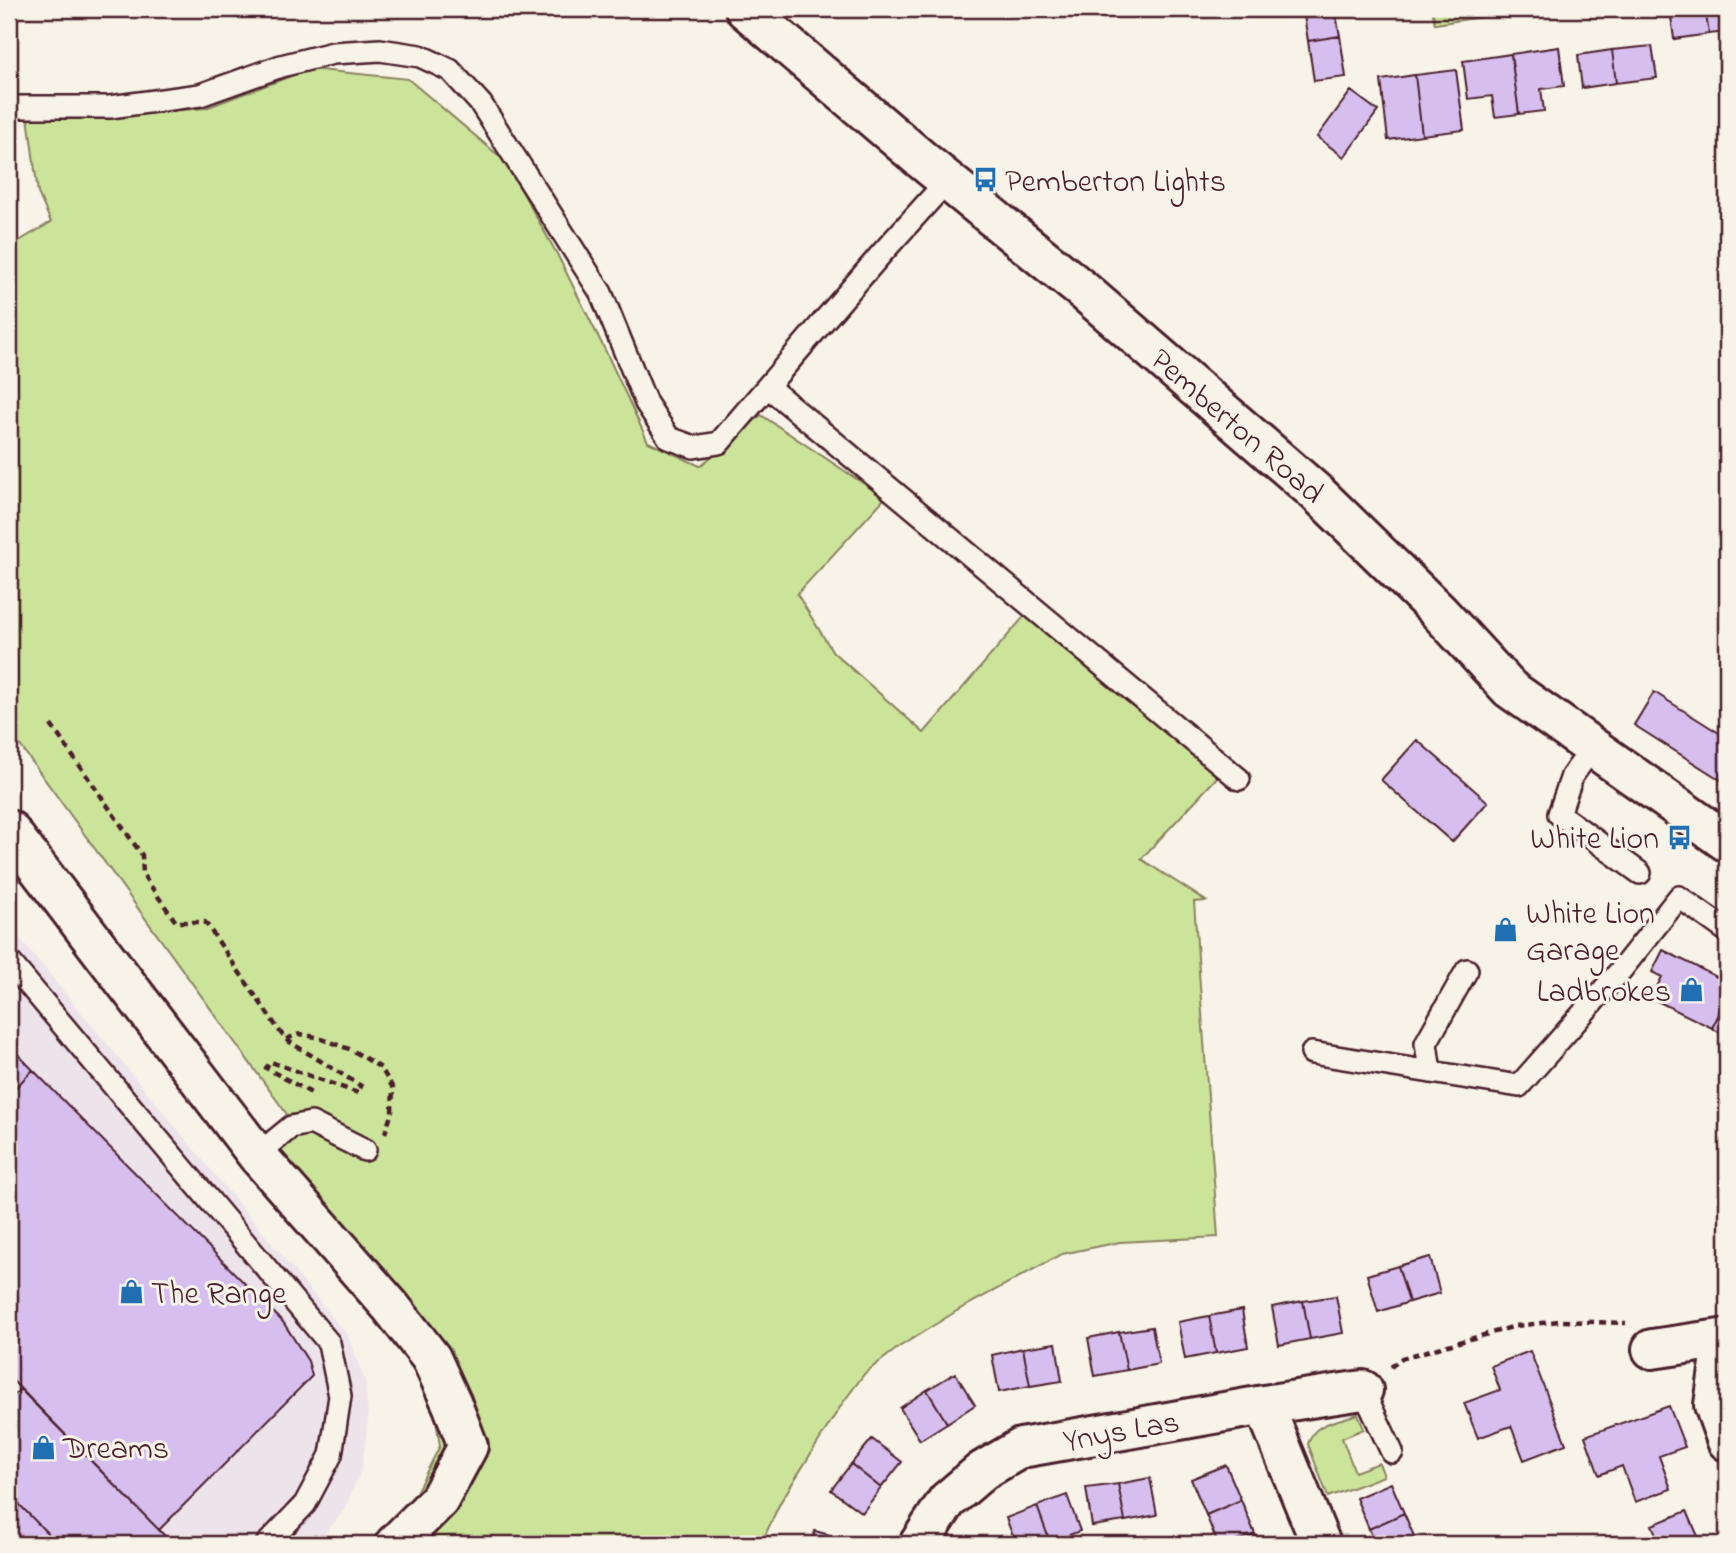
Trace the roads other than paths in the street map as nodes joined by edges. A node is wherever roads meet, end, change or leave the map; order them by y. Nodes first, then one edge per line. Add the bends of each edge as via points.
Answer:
1 (745, 9) edge
2 (9, 107) edge
3 (947, 181) junction
4 (768, 387) junction
5 (1593, 747) junction
6 (1239, 779) dead end
7 (9, 830) edge
8 (1727, 842) edge
9 (1640, 873) dead end
10 (1727, 931) edge
11 (9, 961) edge
12 (1466, 970) dead end
13 (1312, 1053) dead end
14 (1430, 1072) junction
15 (365, 1150) dead end
16 (257, 1155) junction
17 (1727, 1338) edge
18 (1652, 1349) road end
19 (1727, 1349) edge
20 (1363, 1390) joint
21 (1264, 1405) junction
22 (1727, 1441) edge
23 (1392, 1452) dead end
24 (267, 1544) edge
25 (395, 1544) edge
26 (919, 1544) edge
27 (1321, 1544) edge

1 - 3 street, Pemberton Road
2 - 4 lane via 110,107 200,95 333,52 380,50 420,56 450,70 481,104 601,293 646,403 669,438 694,447 719,443
3 - 4 lane
3 - 5 street, Pemberton Road via 1105,309 1318,494 1510,689
4 - 6 lane
5 - 8 street, Pemberton Road
5 - 9 lane via 1572,776 1559,814
7 - 16 street
10 - 14 lane via 1679,897 1518,1086
11 - 24 lane via 329,1343 340,1396 331,1455 305,1504
12 - 14 lane via 1426,1043
13 - 14 lane
15 - 16 lane via 311,1123 291,1127
16 - 25 street via 431,1358 468,1446 439,1500
17 - 18 street
19 - 22 street via 1720,1363 1714,1405
20 - 21 street, Ynys Las
20 - 23 lane
21 - 26 street, Ynys Las via 1021,1448 982,1471 947,1501
21 - 27 street

